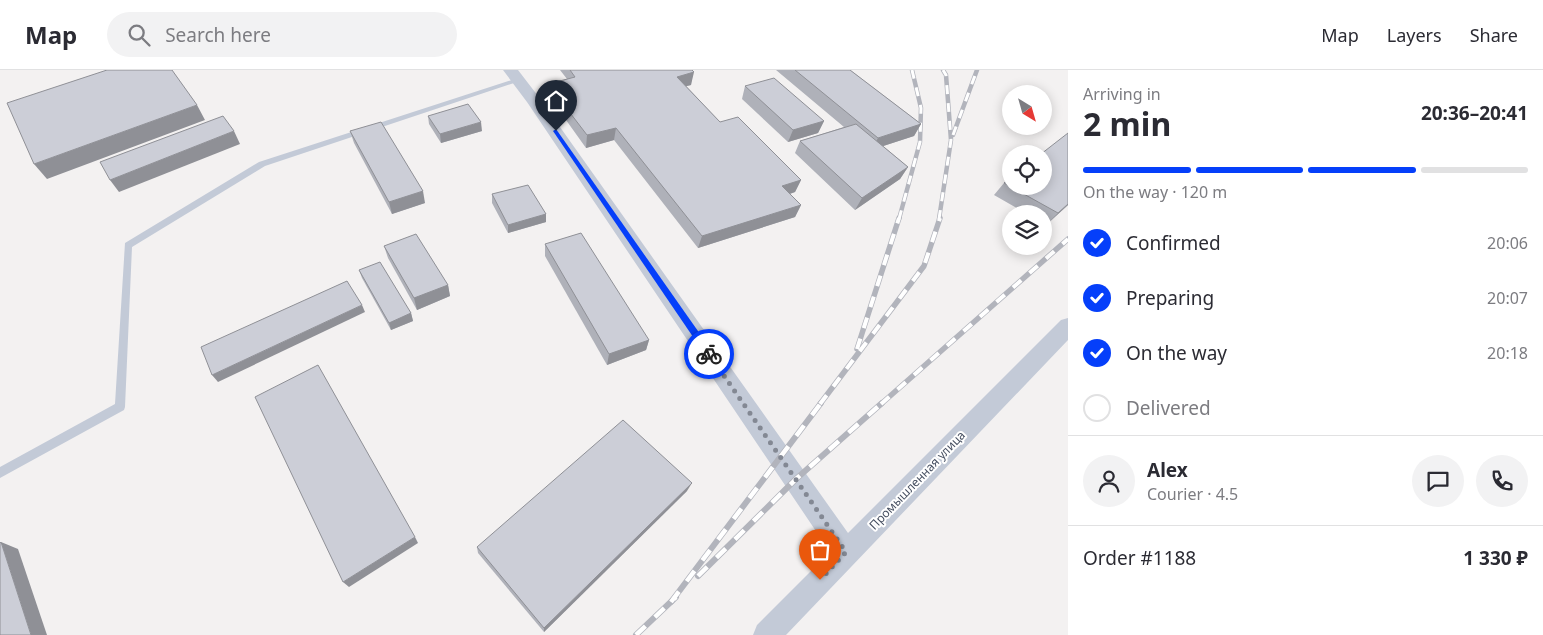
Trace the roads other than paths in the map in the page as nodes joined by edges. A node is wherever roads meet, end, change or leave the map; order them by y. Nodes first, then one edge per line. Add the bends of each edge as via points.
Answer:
1 (514, 75) edge
2 (1068, 326) edge
3 (0, 473) edge
4 (846, 552) junction
5 (767, 635) edge

1 - 3 lane via 262,164 128,245 120,407
1 - 4 street
2 - 4 street, Промышленная улица
4 - 5 street, Промышленная улица

